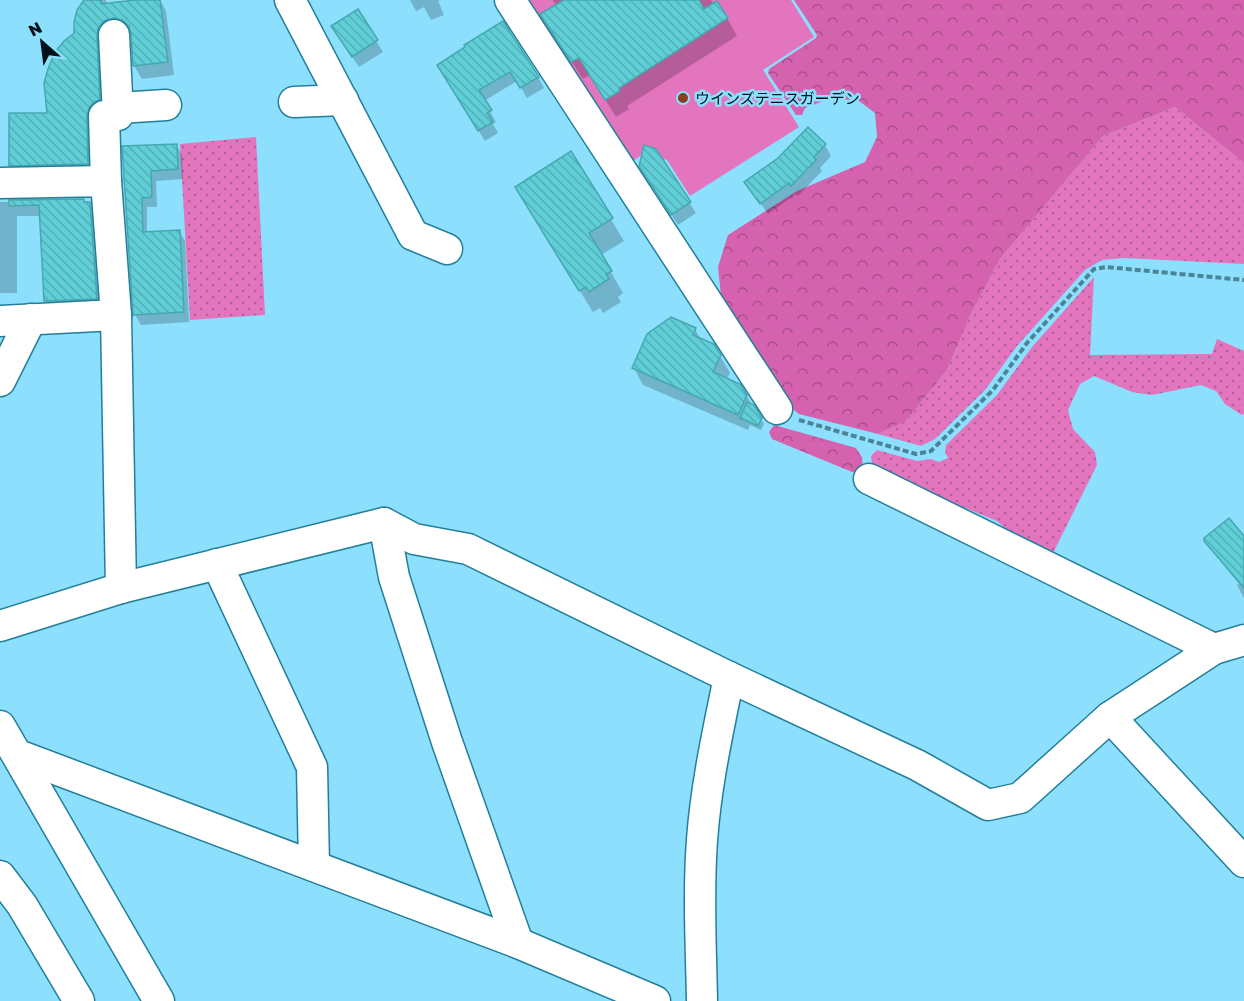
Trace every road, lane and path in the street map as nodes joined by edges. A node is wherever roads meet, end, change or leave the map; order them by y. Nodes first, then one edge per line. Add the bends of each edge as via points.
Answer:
1 (290, 0) edge
2 (510, 0) edge
3 (114, 35) dead end
4 (343, 100) junction
5 (294, 102) dead end
6 (166, 105) dead end
7 (117, 108) junction
8 (106, 181) junction
9 (0, 183) edge
10 (447, 249) dead end
11 (1244, 280) edge
12 (116, 315) junction
13 (31, 319) junction
14 (0, 321) edge
15 (0, 381) edge
16 (777, 409) joint
17 (869, 479) dead end
18 (384, 523) junction
19 (217, 564) junction
20 (121, 588) junction
21 (0, 626) edge
22 (1244, 640) edge
23 (1214, 649) junction
24 (729, 677) junction
25 (1110, 717) junction
26 (0, 726) edge
27 (18, 755) junction
28 (1244, 862) edge
29 (314, 866) junction
30 (0, 876) edge
31 (518, 943) junction
32 (79, 1001) edge
33 (159, 1001) edge
34 (655, 1001) edge
35 (702, 1001) edge

1 - 4 street
2 - 16 street
3 - 7 street
4 - 5 street
4 - 10 street via 413,235
6 - 7 street
7 - 8 street via 118,115 104,116
8 - 9 street
8 - 12 street
11 - 16 path via 1094,269 1027,343 993,390 931,451 916,454 800,420
12 - 13 street
12 - 20 street
13 - 14 street
13 - 15 street
17 - 23 street
18 - 19 street
18 - 24 street via 414,539 468,549
18 - 31 street via 394,577
19 - 20 street
19 - 29 street via 312,767
20 - 21 street
22 - 23 street
23 - 25 street
24 - 25 street via 917,765 988,805 1020,798
24 - 35 street via 711,760 702,841
25 - 28 street
26 - 27 street
27 - 29 street
27 - 33 street
29 - 31 street
30 - 32 street via 22,905
31 - 34 street

